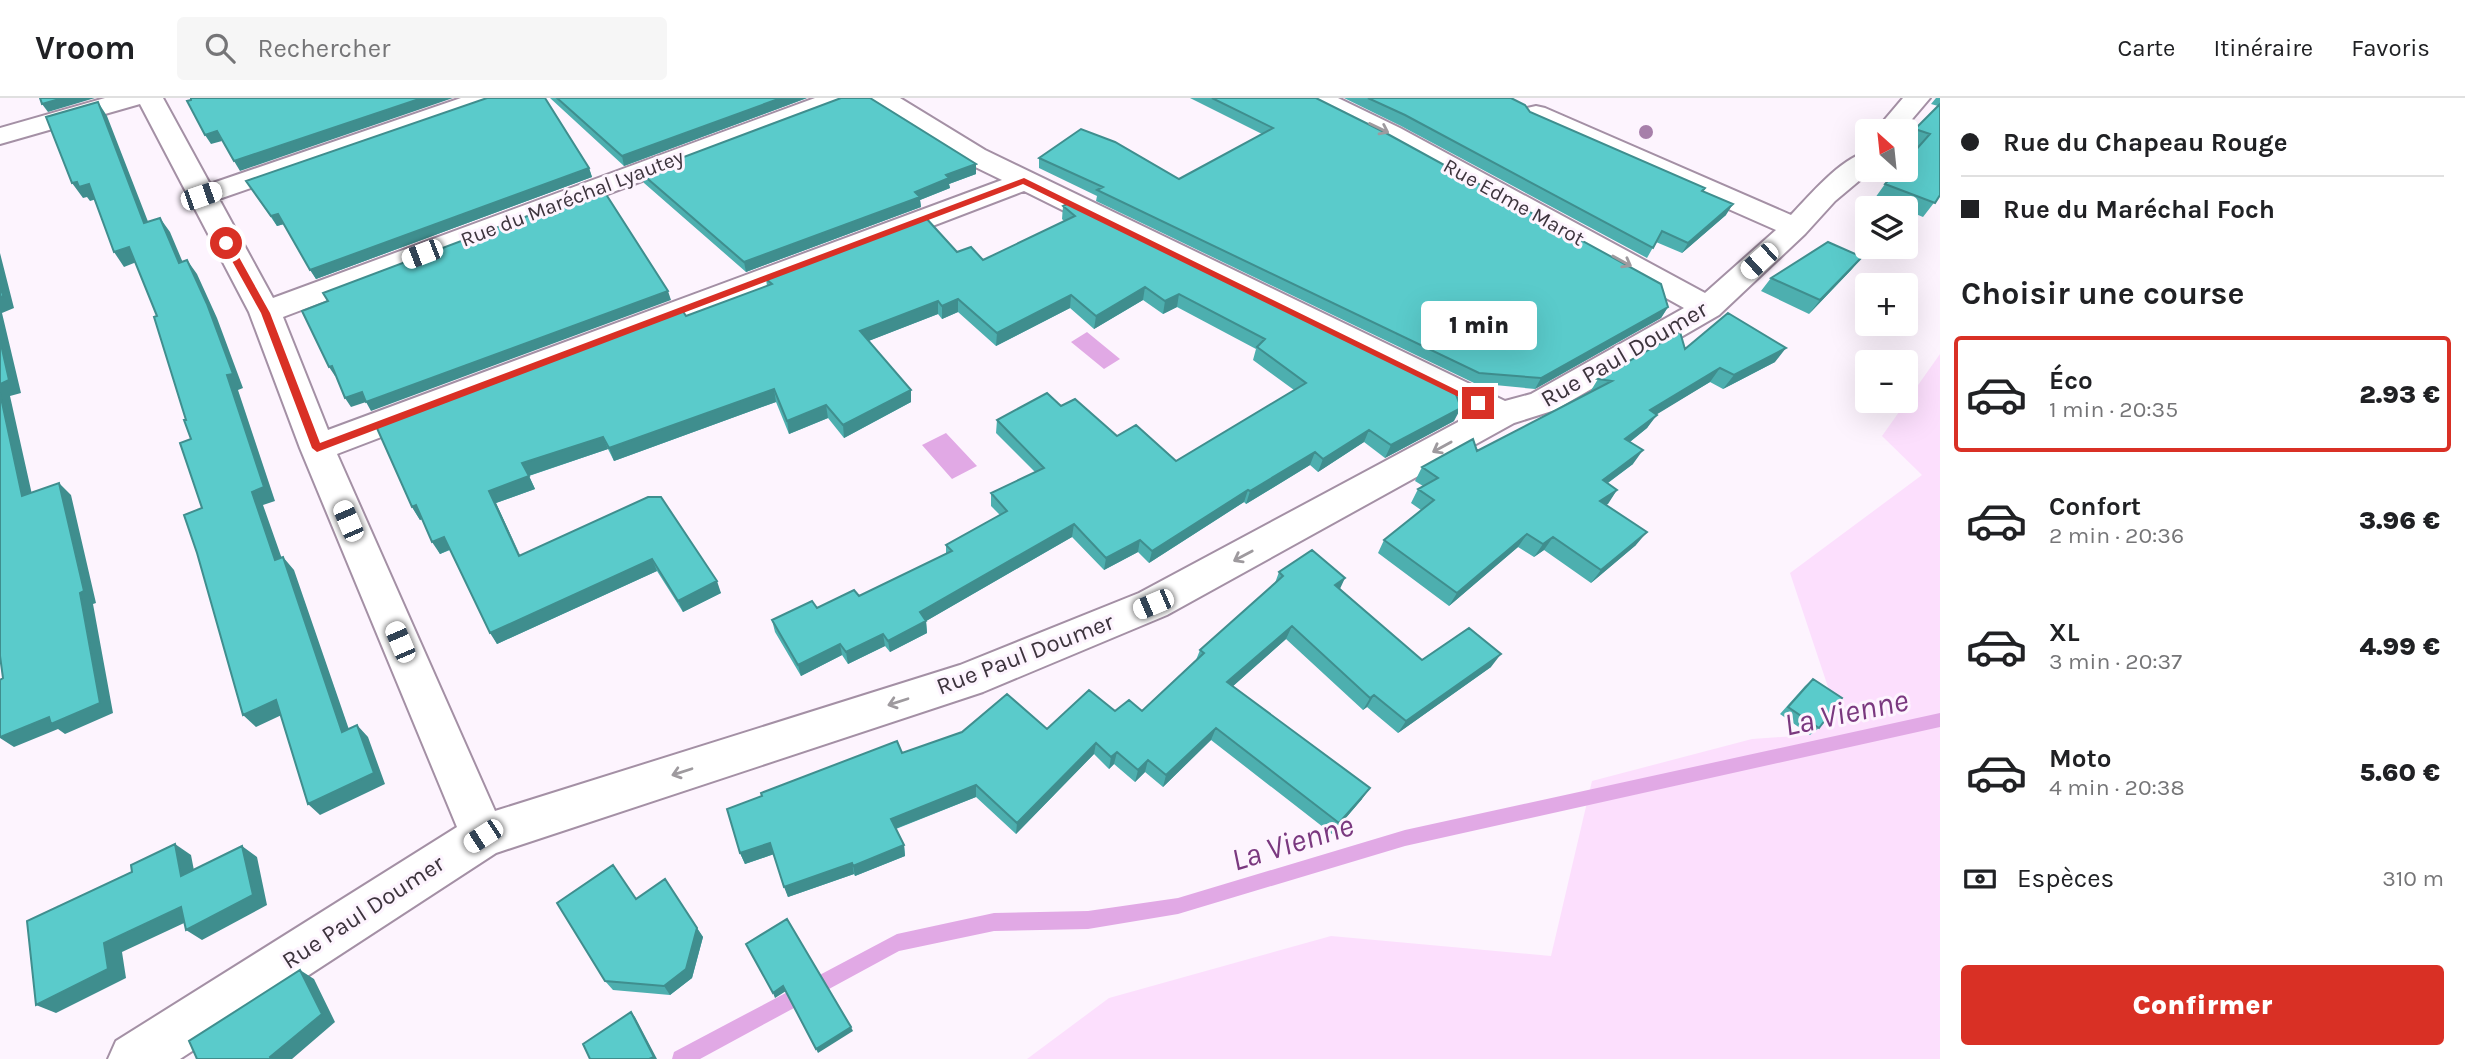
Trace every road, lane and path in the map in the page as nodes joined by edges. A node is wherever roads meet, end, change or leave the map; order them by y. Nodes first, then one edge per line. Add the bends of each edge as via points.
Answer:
1 (133, 98) edge
2 (150, 98) edge
3 (486, 98) edge
4 (839, 98) edge
5 (882, 98) edge
6 (1318, 98) edge
7 (1917, 98) edge
8 (1536, 114) edge
9 (1899, 119) edge
10 (0, 136) edge
11 (1855, 170) edge
12 (1024, 181) junction
13 (201, 196) junction
14 (1795, 228) junction
15 (1708, 309) junction
16 (265, 313) junction
17 (1502, 414) junction
18 (317, 448) junction
19 (483, 836) junction
20 (134, 1059) edge

1 - 10 street
2 - 13 street
3 - 13 street
4 - 16 street, Rue du Maréchal Lyautey
5 - 12 street
6 -> 15 street, Rue Edme Marot
7 - 9 street
8 - 14 street
11 - 14 street, Rue Paul Doumer
12 - 17 street
12 - 18 street
13 - 16 street
14 - 15 street, Rue Paul Doumer
15 - 17 street, Rue Paul Doumer via 1543,402
16 - 18 street
17 -> 19 street, Rue Paul Doumer via 1153,604 968,680
18 - 19 street
19 - 20 street, Rue Paul Doumer

